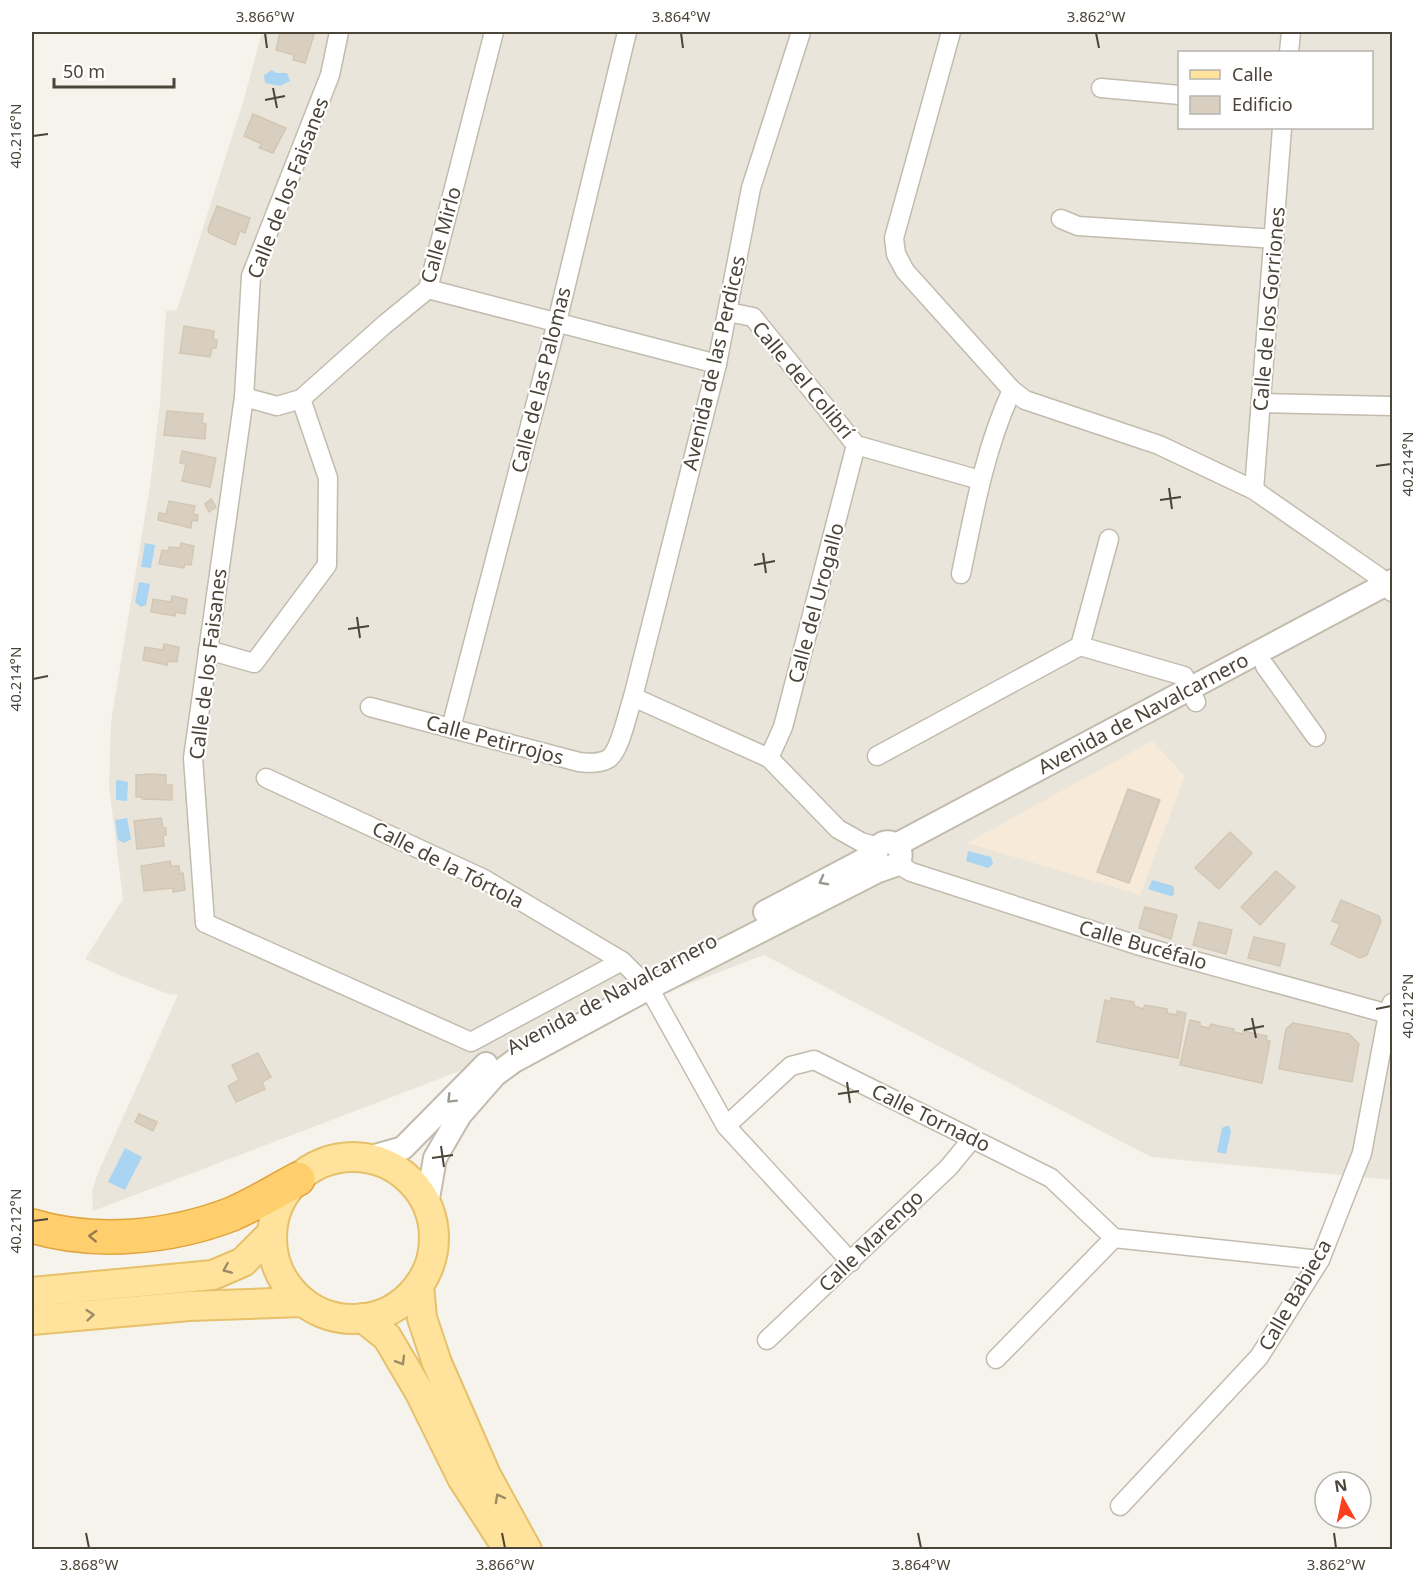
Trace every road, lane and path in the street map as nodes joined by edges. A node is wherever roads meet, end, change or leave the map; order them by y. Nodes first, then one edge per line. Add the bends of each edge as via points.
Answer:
1 (339, 32) edge
2 (494, 32) edge
3 (627, 32) edge
4 (801, 32) edge
5 (951, 32) edge
6 (1291, 32) edge
7 (1289, 51) edge
8 (1101, 88) dead end
9 (1178, 95) edge
10 (1282, 129) edge
11 (1061, 219) dead end
12 (1275, 239) junction
13 (428, 289) junction
14 (728, 312) junction
15 (557, 322) junction
16 (717, 364) junction
17 (1012, 390) junction
18 (244, 397) junction
19 (301, 399) junction
20 (1261, 403) junction
21 (1392, 406) edge
22 (856, 445) junction
23 (980, 480) junction
24 (1254, 490) junction
25 (1109, 539) dead end
26 (961, 574) dead end
27 (1391, 589) edge
28 (1080, 646) junction
29 (208, 650) junction
30 (1264, 666) junction
31 (1193, 695) junction
32 (633, 697) junction
33 (370, 707) dead end
34 (451, 728) junction
35 (1316, 737) dead end
36 (616, 749) joint
37 (877, 756) dead end
38 (769, 758) junction
39 (266, 778) dead end
40 (889, 856) junction
41 (622, 961) junction
42 (645, 984) junction
43 (1391, 1011) edge
44 (726, 1126) junction
45 (972, 1138) junction
46 (368, 1158) junction
47 (298, 1179) junction
48 (427, 1204) junction
49 (32, 1226) edge
50 (272, 1233) junction
51 (1114, 1238) junction
52 (1320, 1260) junction
53 (851, 1262) junction
54 (419, 1285) junction
55 (32, 1292) edge
56 (303, 1302) junction
57 (363, 1318) junction
58 (32, 1320) edge
59 (767, 1340) dead end
60 (996, 1359) dead end
61 (1120, 1506) dead end
62 (508, 1550) edge
63 (527, 1550) edge

1 - 18 street, Calle de los Faisanes via 330,75 251,276
2 - 13 street, Calle Mirlo
3 - 15 street, Calle de las Palomas
4 - 14 street, Avenida de las Perdices via 751,188
5 - 17 street via 894,238 896,254 905,271
6 - 7 street
8 - 9 street
10 - 12 street, Calle de los Gorriones
11 - 12 street via 1078,226
12 - 20 street, Calle de los Gorriones
13 - 15 street
13 - 19 street, Calle Mirlo
14 - 16 street, Avenida de las Perdices
14 - 22 street, Calle del Colibrí via 753,317
15 - 16 street
15 - 34 street, Calle de las Palomas
16 - 32 street, Avenida de las Perdices
17 - 23 street via 997,421
17 - 24 street via 1025,400 1159,446
18 - 19 street, Calle Mirlo via 277,406
18 - 29 street, Calle de los Faisanes
19 - 29 street via 328,478 327,565 254,663
20 - 21 street
20 - 24 street, Calle de los Gorriones
22 - 23 street, Calle del Colibrí
22 - 38 street, Calle del Urogallo via 794,688
23 - 26 street
24 - 27 street
25 - 28 street
27 - 30 street, Avenida de Navalcarnero
27 - 31 street, Avenida de Navalcarnero
28 - 31 street via 1184,676
28 - 37 street
29 - 41 street, Calle de los Faisanes via 193,758 205,923 471,1041
30 - 31 street, Avenida de Navalcarnero
30 - 35 street, Avenida de Navalcarnero
31 - 40 street, Avenida de Navalcarnero
32 - 36 street, Avenida de las Perdices
32 - 38 street
33 - 34 street, Calle Petirrojos
34 - 36 street, Calle Petirrojos via 579,762 609,759
38 - 40 street via 838,829
39 - 41 street, Calle de la Tórtola via 484,879
40 - 42 street, Avenida de Navalcarnero
40 - 43 street, Calle Bucéfalo via 911,872 1137,945
41 - 42 street, Calle de la Tórtola
42 - 44 street, Calle de la Tórtola
42 -> 46 street, Avenida de Navalcarnero via 562,1020 488,1062 402,1148
42 - 48 street, Avenida de Navalcarnero via 513,1060 495,1075 460,1115 435,1158
43 - 52 street, Calle Babieca via 1362,1153
44 - 45 street, Calle Tornado via 791,1066 814,1060
44 - 53 street
45 - 51 street, Calle Tornado via 1051,1178
45 - 53 street, Calle Marengo via 949,1167
46 - 47 main road via 331,1160
46 - 48 main road via 393,1167 413,1183
47 -> 49 highway via 232,1214 151,1235 94,1237
47 - 50 main road via 280,1204
48 - 54 main road via 434,1246
50 -> 55 main road via 243,1262 213,1275
50 - 56 main road via 279,1272
51 - 52 street
51 - 60 street
52 - 61 street, Calle Babieca via 1259,1357
53 - 59 street, Calle Marengo
54 - 57 main road via 404,1301 384,1313
63 -> 54 main road via 486,1475 437,1363 422,1318
56 - 57 main road via 321,1313
58 -> 56 main road via 189,1306
57 -> 62 main road via 387,1337 462,1478

